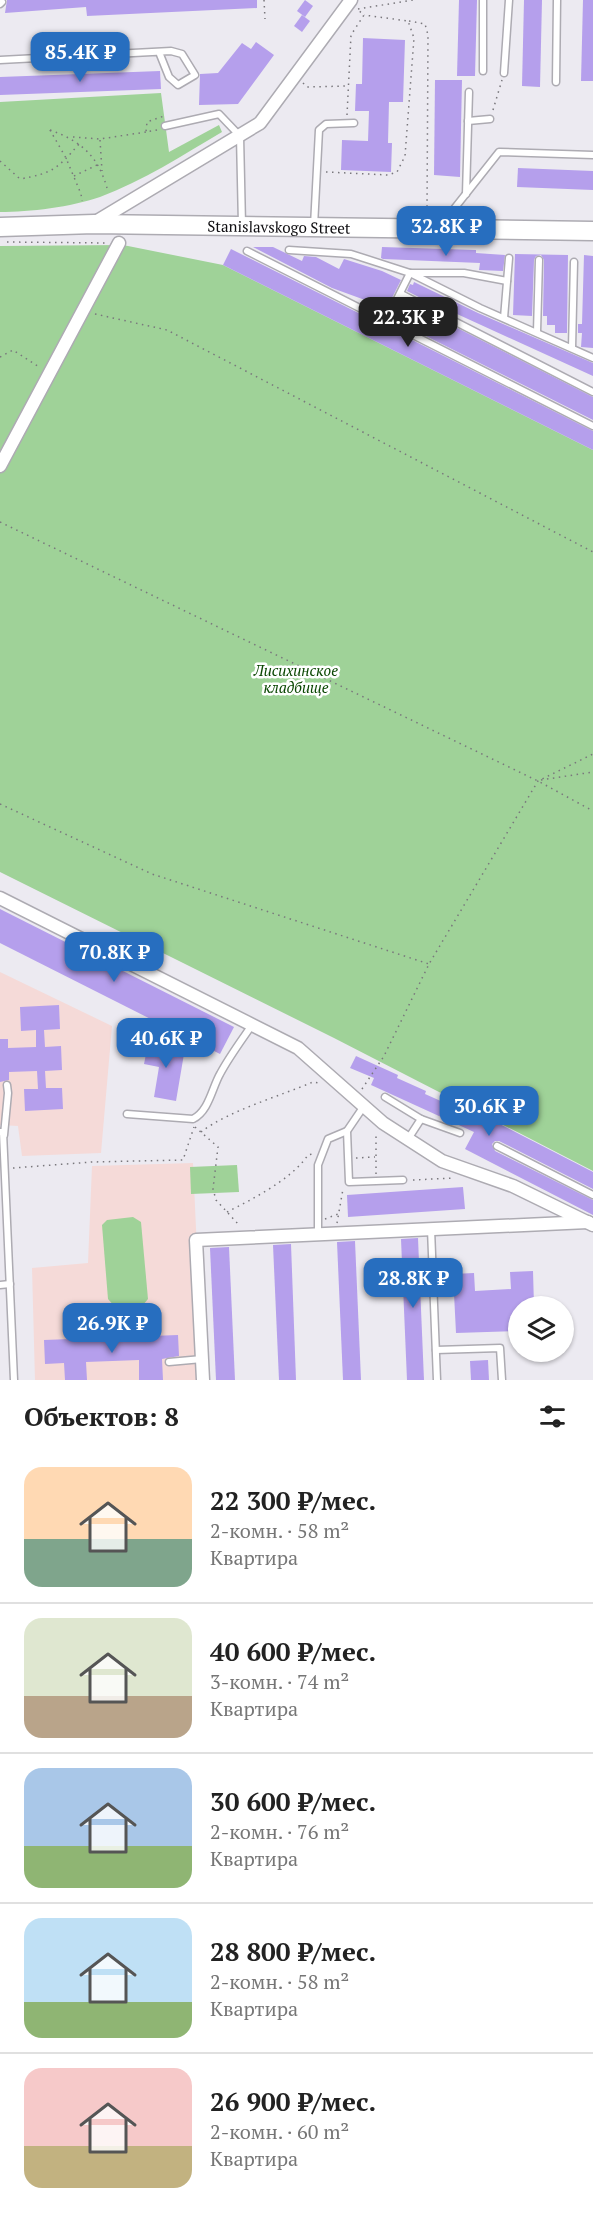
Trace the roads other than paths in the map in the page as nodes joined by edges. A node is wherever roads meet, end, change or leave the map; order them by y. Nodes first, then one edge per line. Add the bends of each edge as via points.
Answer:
1 (351, 0) edge
2 (483, 0) edge
3 (509, 0) edge
4 (557, 0) edge
5 (159, 52) junction
6 (0, 60) edge
7 (483, 71) dead end
8 (504, 73) road end
9 (556, 82) dead end
10 (469, 92) dead end
11 (490, 119) road end
12 (468, 121) junction
13 (351, 124) road end
14 (164, 127) road end
15 (240, 136) junction
16 (593, 155) edge
17 (466, 195) junction
18 (94, 224) junction
19 (242, 226) junction
20 (0, 227) edge
21 (314, 227) junction
22 (439, 228) junction
23 (593, 231) edge
24 (119, 243) road end
25 (289, 250) dead end
26 (247, 251) dead end
27 (509, 258) dead end
28 (539, 260) dead end
29 (574, 262) dead end
30 (410, 273) junction
31 (507, 281) junction
32 (400, 294) junction
33 (504, 318) junction
34 (386, 321) junction
35 (537, 332) junction
36 (572, 348) junction
37 (593, 358) edge
38 (593, 392) edge
39 (593, 426) edge
40 (0, 466) edge
41 (0, 898) edge
42 (252, 1025) junction
43 (7, 1084) dead end
44 (385, 1097) dead end
45 (359, 1103) junction
46 (127, 1114) dead end
47 (421, 1119) junction
48 (347, 1131) junction
49 (0, 1132) edge
50 (460, 1133) dead end
51 (3, 1139) junction
52 (408, 1139) junction
53 (497, 1146) dead end
54 (2, 1156) edge
55 (403, 1180) road end
56 (593, 1195) edge
57 (3, 1219) edge
58 (591, 1224) edge
59 (318, 1228) junction
60 (431, 1229) junction
61 (10, 1284) junction
62 (0, 1285) edge
63 (436, 1350) junction
64 (202, 1359) junction
65 (169, 1362) dead end
66 (14, 1380) edge
67 (203, 1380) edge
68 (437, 1380) edge
69 (502, 1380) edge

1 - 15 street via 260,123
2 - 7 lane
3 - 8 lane
4 - 9 lane
5 - 5 lane via 182,54 195,75 178,85 169,77
5 - 6 lane
10 - 12 lane
11 - 12 lane
12 - 17 lane
13 - 21 lane via 326,124 319,130
14 - 15 lane via 219,114
15 - 18 street
15 - 19 lane
16 - 17 lane via 499,152
17 - 22 lane
18 - 19 main road, Stanislavskogo Street
18 - 20 main road, Stanislavskogo Street
19 - 21 main road, Stanislavskogo Street
21 - 22 main road, Stanislavskogo Street
22 - 23 main road, Stanislavskogo Street
24 - 40 street
25 - 30 lane via 351,255
26 - 34 lane
27 - 31 lane
28 - 35 lane
29 - 36 lane
30 - 31 lane via 464,273
30 - 32 lane
30 - 33 lane
31 - 33 lane
32 - 34 lane
32 - 38 lane
33 - 35 lane
34 - 39 lane
35 - 36 lane
36 - 37 lane
41 - 42 street
42 - 45 street via 298,1048
42 - 46 lane via 197,1117
43 - 51 lane
44 - 47 lane
45 - 48 lane
45 - 52 street
47 - 50 lane
47 - 52 lane
48 - 55 lane via 350,1182
48 - 59 lane via 328,1138 318,1165
49 - 51 lane
51 - 54 lane
52 - 58 street via 442,1161 513,1186
53 - 56 lane
54 - 57 lane
57 - 61 lane
58 - 60 street
59 - 60 street via 335,1233
59 - 64 street via 196,1240
60 - 63 lane
61 - 62 lane
61 - 66 lane
63 - 68 lane
63 - 69 lane via 500,1348
64 - 65 lane
64 - 67 street

